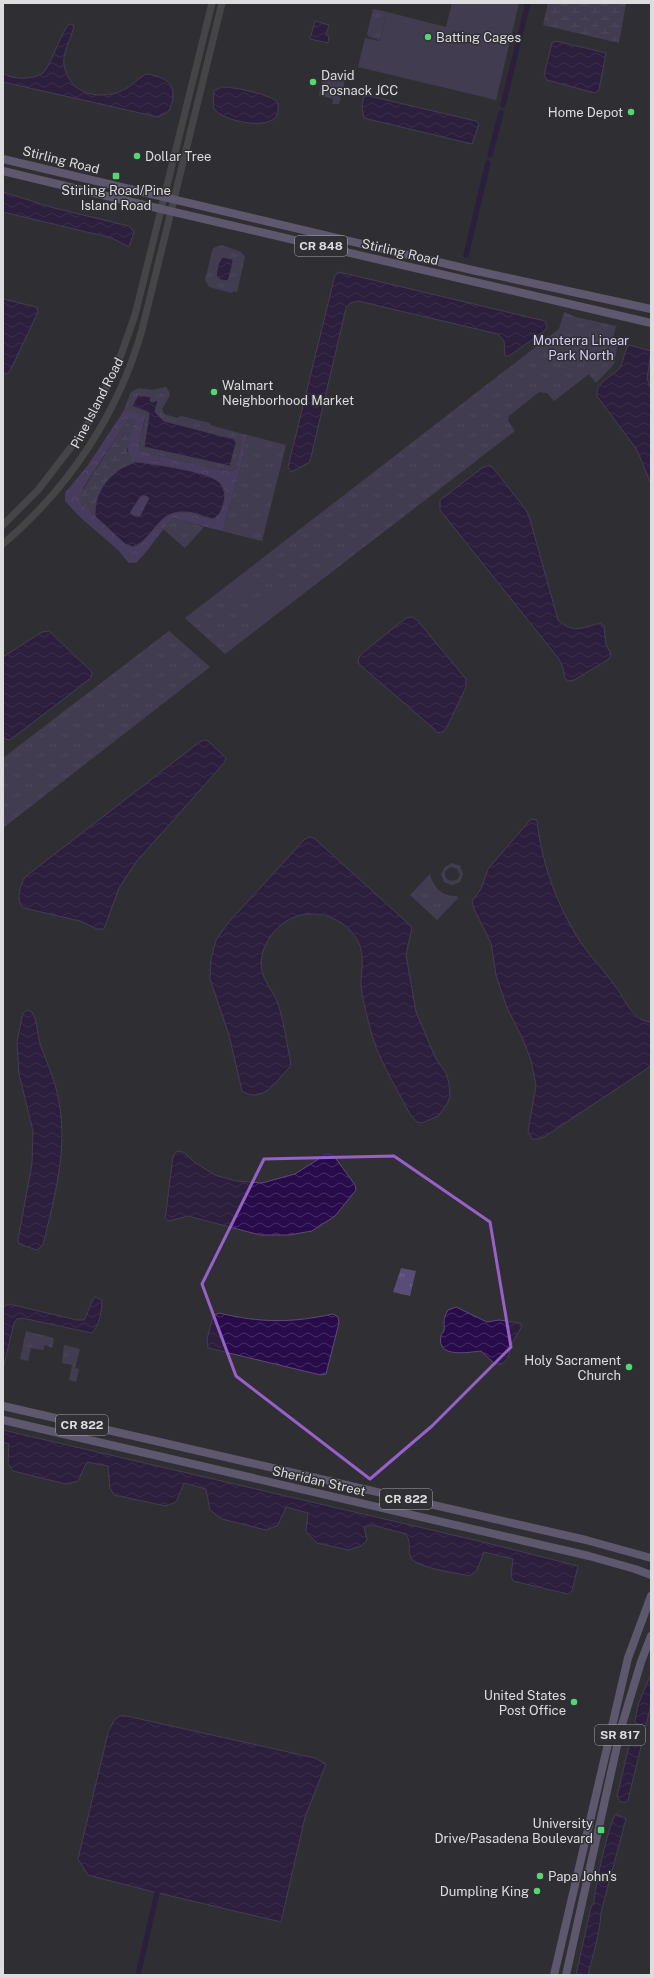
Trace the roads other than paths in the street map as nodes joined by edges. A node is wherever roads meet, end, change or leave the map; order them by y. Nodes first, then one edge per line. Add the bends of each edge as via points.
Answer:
1 (212, 3) edge
2 (222, 3) edge
3 (3, 159) edge
4 (3, 171) edge
5 (164, 197) junction
6 (175, 200) junction
7 (161, 209) junction
8 (172, 212) junction
9 (329, 236) junction
10 (326, 247) junction
11 (651, 308) edge
12 (651, 323) edge
13 (3, 525) edge
14 (3, 544) edge
15 (3, 1406) edge
16 (3, 1420) edge
17 (651, 1558) edge
18 (651, 1575) edge
19 (651, 1596) edge
20 (651, 1636) edge
21 (554, 1975) edge
22 (566, 1975) edge

1 - 5 main road, Pine Island Road
2 - 6 main road, Pine Island Road
3 - 5 main road, Stirling Road / CR 848
4 - 7 main road, Stirling Road / CR 848
5 - 6 main road, Stirling Road / CR 848
5 - 7 main road, Pine Island Road
6 - 8 main road, Pine Island Road
6 - 9 main road, Stirling Road / CR 848
7 - 8 main road, Stirling Road / CR 848
7 - 13 main road, Pine Island Road via 127,340 98,406 56,469
8 - 10 main road, Stirling Road / CR 848
8 - 14 main road, Pine Island Road via 138,344 128,373 109,412 67,480 29,521
9 - 10 main road
9 - 11 main road, Stirling Road / CR 848 via 495,276
10 - 12 main road, Stirling Road / CR 848
15 - 17 main road, Sheridan Street / CR 822 via 586,1540
16 - 18 main road, Sheridan Street / CR 822 via 589,1556
19 - 21 main road, SR 817 via 628,1658
20 - 22 main road, SR 817 via 621,1728

